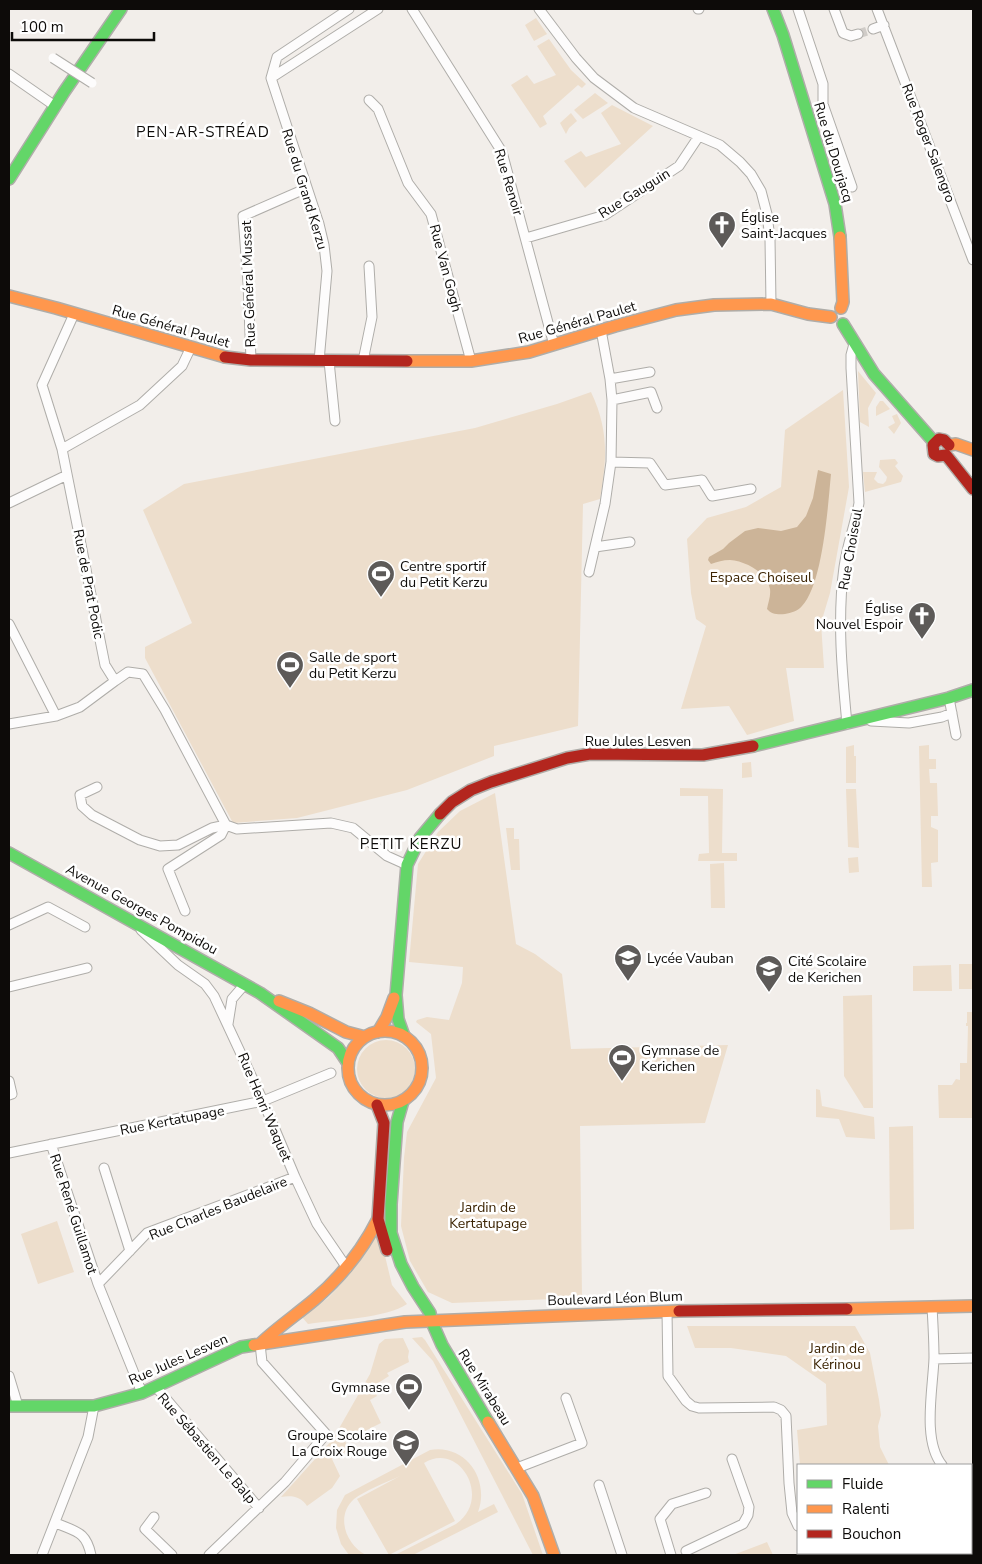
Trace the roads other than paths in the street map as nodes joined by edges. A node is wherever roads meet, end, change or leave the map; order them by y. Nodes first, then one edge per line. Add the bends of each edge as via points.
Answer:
1 (121, 9) edge
2 (349, 9) edge
3 (378, 9) edge
4 (412, 9) edge
5 (539, 9) edge
6 (773, 9) edge
7 (798, 9) edge
8 (834, 9) edge
9 (877, 9) edge
10 (884, 25) junction
11 (873, 29) tunnel mouth
12 (858, 34) dead end
13 (53, 58) dead end
14 (9, 74) edge
15 (271, 78) junction
16 (92, 83) dead end
17 (369, 100) dead end
18 (55, 106) junction
19 (700, 136) junction
20 (9, 178) edge
21 (852, 187) dead end
22 (307, 188) junction
23 (526, 238) junction
24 (973, 260) edge
25 (369, 266) dead end
26 (9, 296) edge
27 (771, 304) junction
28 (841, 308) junction
29 (74, 314) junction
30 (831, 317) junction
31 (843, 324) junction
32 (601, 330) junction
33 (854, 344) junction
34 (554, 345) junction
35 (190, 347) junction
36 (250, 360) junction
37 (324, 361) junction
38 (363, 361) junction
39 (471, 361) junction
40 (650, 372) dead end
41 (610, 379) junction
42 (612, 400) junction
43 (657, 408) dead end
44 (335, 421) dead end
45 (62, 449) junction
46 (948, 450) junction
47 (973, 450) edge
48 (610, 462) junction
49 (67, 475) junction
50 (751, 490) dead end
51 (973, 490) edge
52 (9, 503) edge
53 (630, 542) dead end
54 (595, 546) junction
55 (589, 572) dead end
56 (9, 624) edge
57 (11, 634) edge
58 (115, 681) junction
59 (971, 694) edge
60 (950, 698) junction
61 (952, 713) junction
62 (56, 716) junction
63 (853, 723) junction
64 (9, 724) edge
65 (956, 736) dead end
66 (96, 787) dead end
67 (226, 825) junction
68 (9, 853) edge
69 (407, 865) junction
70 (185, 911) dead end
71 (129, 918) junction
72 (9, 925) edge
73 (85, 927) dead end
74 (87, 968) dead end
75 (245, 984) junction
76 (9, 987) edge
77 (260, 993) junction
78 (396, 995) junction
79 (214, 996) junction
80 (232, 999) junction
81 (228, 1024) junction
82 (378, 1032) junction
83 (404, 1036) junction
84 (365, 1037) junction
85 (348, 1064) junction
86 (331, 1074) dead end
87 (9, 1081) edge
88 (9, 1094) edge
89 (263, 1101) junction
90 (403, 1101) junction
91 (377, 1105) junction
92 (51, 1144) junction
93 (9, 1153) edge
94 (104, 1168) dead end
95 (295, 1177) junction
96 (378, 1219) junction
97 (130, 1251) junction
98 (347, 1268) junction
99 (98, 1284) junction
100 (973, 1306) edge
101 (932, 1308) junction
102 (667, 1311) junction
103 (431, 1320) junction
104 (260, 1344) junction
105 (973, 1358) edge
106 (934, 1359) junction
107 (9, 1376) edge
108 (156, 1387) junction
109 (142, 1393) junction
110 (566, 1398) dead end
111 (13, 1406) edge
112 (94, 1406) junction
113 (732, 1459) dead end
114 (941, 1464) edge
115 (517, 1468) junction
116 (793, 1482) edge
117 (599, 1485) dead end
118 (706, 1493) dead end
119 (259, 1508) junction
120 (154, 1517) dead end
121 (56, 1523) junction
122 (797, 1524) edge
123 (687, 1553) edge
124 (42, 1555) edge
125 (91, 1555) edge
126 (172, 1555) edge
127 (211, 1555) edge
128 (554, 1555) edge
129 (622, 1555) edge
130 (672, 1555) edge

1 - 18 main road
2 - 15 street via 277,57
3 - 15 street
4 - 23 street, Rue Renoir via 502,152
5 - 19 street via 594,78 634,108
6 - 28 main road, Rue du Dourjacq via 835,204 839,226
7 - 21 street, Rue du Dourjacq via 823,84 823,104
8 - 12 street via 844,33 850,36
9 - 10 street, Rue Roger Salengro
10 - 11 street
10 - 24 street, Rue Roger Salengro
13 - 16 street, bridge
14 - 18 street
15 - 22 street, Rue du Grand Kerzu
17 - 39 street, Rue Van Gogh via 378,109 408,183 431,214
18 - 20 main road
19 - 23 street, Rue Gauguin via 679,166 605,215
19 - 27 street via 720,145 740,162 761,191 770,239
22 - 36 street, Rue Général Mussat via 243,216
22 - 37 street, Rue du Grand Kerzu via 319,224 327,271
23 - 34 street, Rue Renoir
25 - 38 street via 372,316
26 - 29 main road, Rue Général Paulet
27 - 30 main road, Rue Général Paulet
27 - 32 main road, Rue Général Paulet via 714,305 676,310
28 - 30 main road via 836,308
28 - 31 main road via 847,315
29 - 35 main road, Rue Général Paulet
29 - 45 street, Rue de Prat Podic via 42,385
30 - 31 main road via 835,323
31 - 33 main road
32 - 34 main road, Rue Général Paulet
32 - 41 street
33 - 46 main road via 874,374 920,428 934,442 944,440
33 - 63 street, Rue Choiseul via 851,361 859,503 844,565 840,604 842,660
34 - 39 main road, Rue Général Paulet
35 - 36 main road, Rue Général Paulet via 230,359
35 - 45 street via 182,366 140,405
36 - 37 main road, Rue Général Paulet
37 - 38 main road, Rue Général Paulet
37 - 44 street
38 - 39 main road, Rue Général Paulet
40 - 41 street
41 - 42 street
42 - 43 street via 651,392
42 - 48 street
45 - 49 street, Rue de Prat Podic
46 - 47 main road via 956,444
46 - 51 main road
48 - 50 street via 650,463 665,485 702,480 712,496
48 - 54 street
49 - 52 street
49 - 58 street, Rue de Prat Podic via 105,665
53 - 54 street
54 - 55 street
56 - 57 street
57 - 62 street
58 - 62 street via 80,707
58 - 67 street via 128,672 143,674
59 - 60 main road, Rue Jules Lesven
60 - 61 street
60 - 63 main road, Rue Jules Lesven
61 - 63 street, Rue Jules Lesven via 909,723
61 - 65 street
62 - 64 street
63 - 69 main road, Rue Jules Lesven via 703,755 590,754 491,782 471,790 440,813 420,838
66 - 67 street via 80,795 82,806 92,815 140,840 160,846 178,844
67 - 69 street via 237,829 331,823 353,828 387,856
67 - 70 street via 221,835 168,869
68 - 71 main road, Avenue Georges Pompidou
69 - 78 main road, Rue Jules Lesven
71 - 75 main road, Avenue Georges Pompidou
71 - 79 street, Rue Henri Waquet via 178,964 205,984
72 - 73 street via 48,907
74 - 76 street
75 - 77 main road, Avenue Georges Pompidou
75 - 80 street
77 - 84 main road, Avenue Georges Pompidou via 346,1032
77 - 85 main road, Avenue Georges Pompidou via 338,1048
78 - 82 main road, Rue Jules Lesven
78 - 83 main road, Rue Jules Lesven via 398,1020
79 - 80 street
79 - 81 street, Rue Henri Waquet
80 - 81 street
81 - 89 street, Rue Henri Waquet
82 - 83 main road via 391,1031
82 - 84 main road
83 - 90 main road via 418,1050 423,1069 418,1088
84 - 85 main road via 354,1048
85 - 91 main road via 355,1090 368,1102
86 - 89 street, Rue Kertatupage
87 - 88 street via 12,1094
89 - 92 street, Rue Kertatupage
89 - 95 street, Rue Henri Waquet
90 - 91 main road via 395,1105
90 - 103 main road via 397,1122 391,1233 401,1264
91 - 96 main road via 384,1123
92 - 93 street, Rue Kertatupage
92 - 99 street, Rue René Guillamot
94 - 97 street
95 - 97 street, Rue Charles Baudelaire via 147,1233
95 - 98 street, Rue Henri Waquet via 317,1224
96 - 98 main road via 362,1250
96 - 103 main road via 395,1270
97 - 99 street, Rue Charles Baudelaire
98 - 104 main road
99 - 109 street
100 - 101 main road, Boulevard Léon Blum
101 - 102 main road, Boulevard Léon Blum
101 - 106 street
102 - 103 main road, Boulevard Léon Blum
102 - 116 street via 668,1376 686,1401 699,1408 774,1407 781,1410 786,1416
103 - 104 main road, Boulevard Léon Blum
103 - 115 main road, Rue Mirabeau via 442,1345
104 - 108 main road, Rue Jules Lesven via 231,1350
104 - 119 street via 262,1362 326,1434
105 - 106 street
106 - 114 street via 932,1445
107 - 111 street
108 - 109 main road, Rue Jules Lesven
108 - 119 street, Rue Sébastien Le Balp
109 - 112 main road, Rue Jules Lesven
110 - 115 street via 582,1443
111 - 112 main road, Rue Jules Lesven
112 - 121 street via 88,1437
113 - 123 street via 749,1507 748,1515 743,1524
115 - 128 main road, Rue Mirabeau via 533,1496
116 - 122 street via 792,1512
117 - 129 street
118 - 130 street via 672,1504 660,1519
119 - 127 street
120 - 126 street via 145,1529
121 - 124 street
121 - 125 street via 84,1536
123 - 130 street

